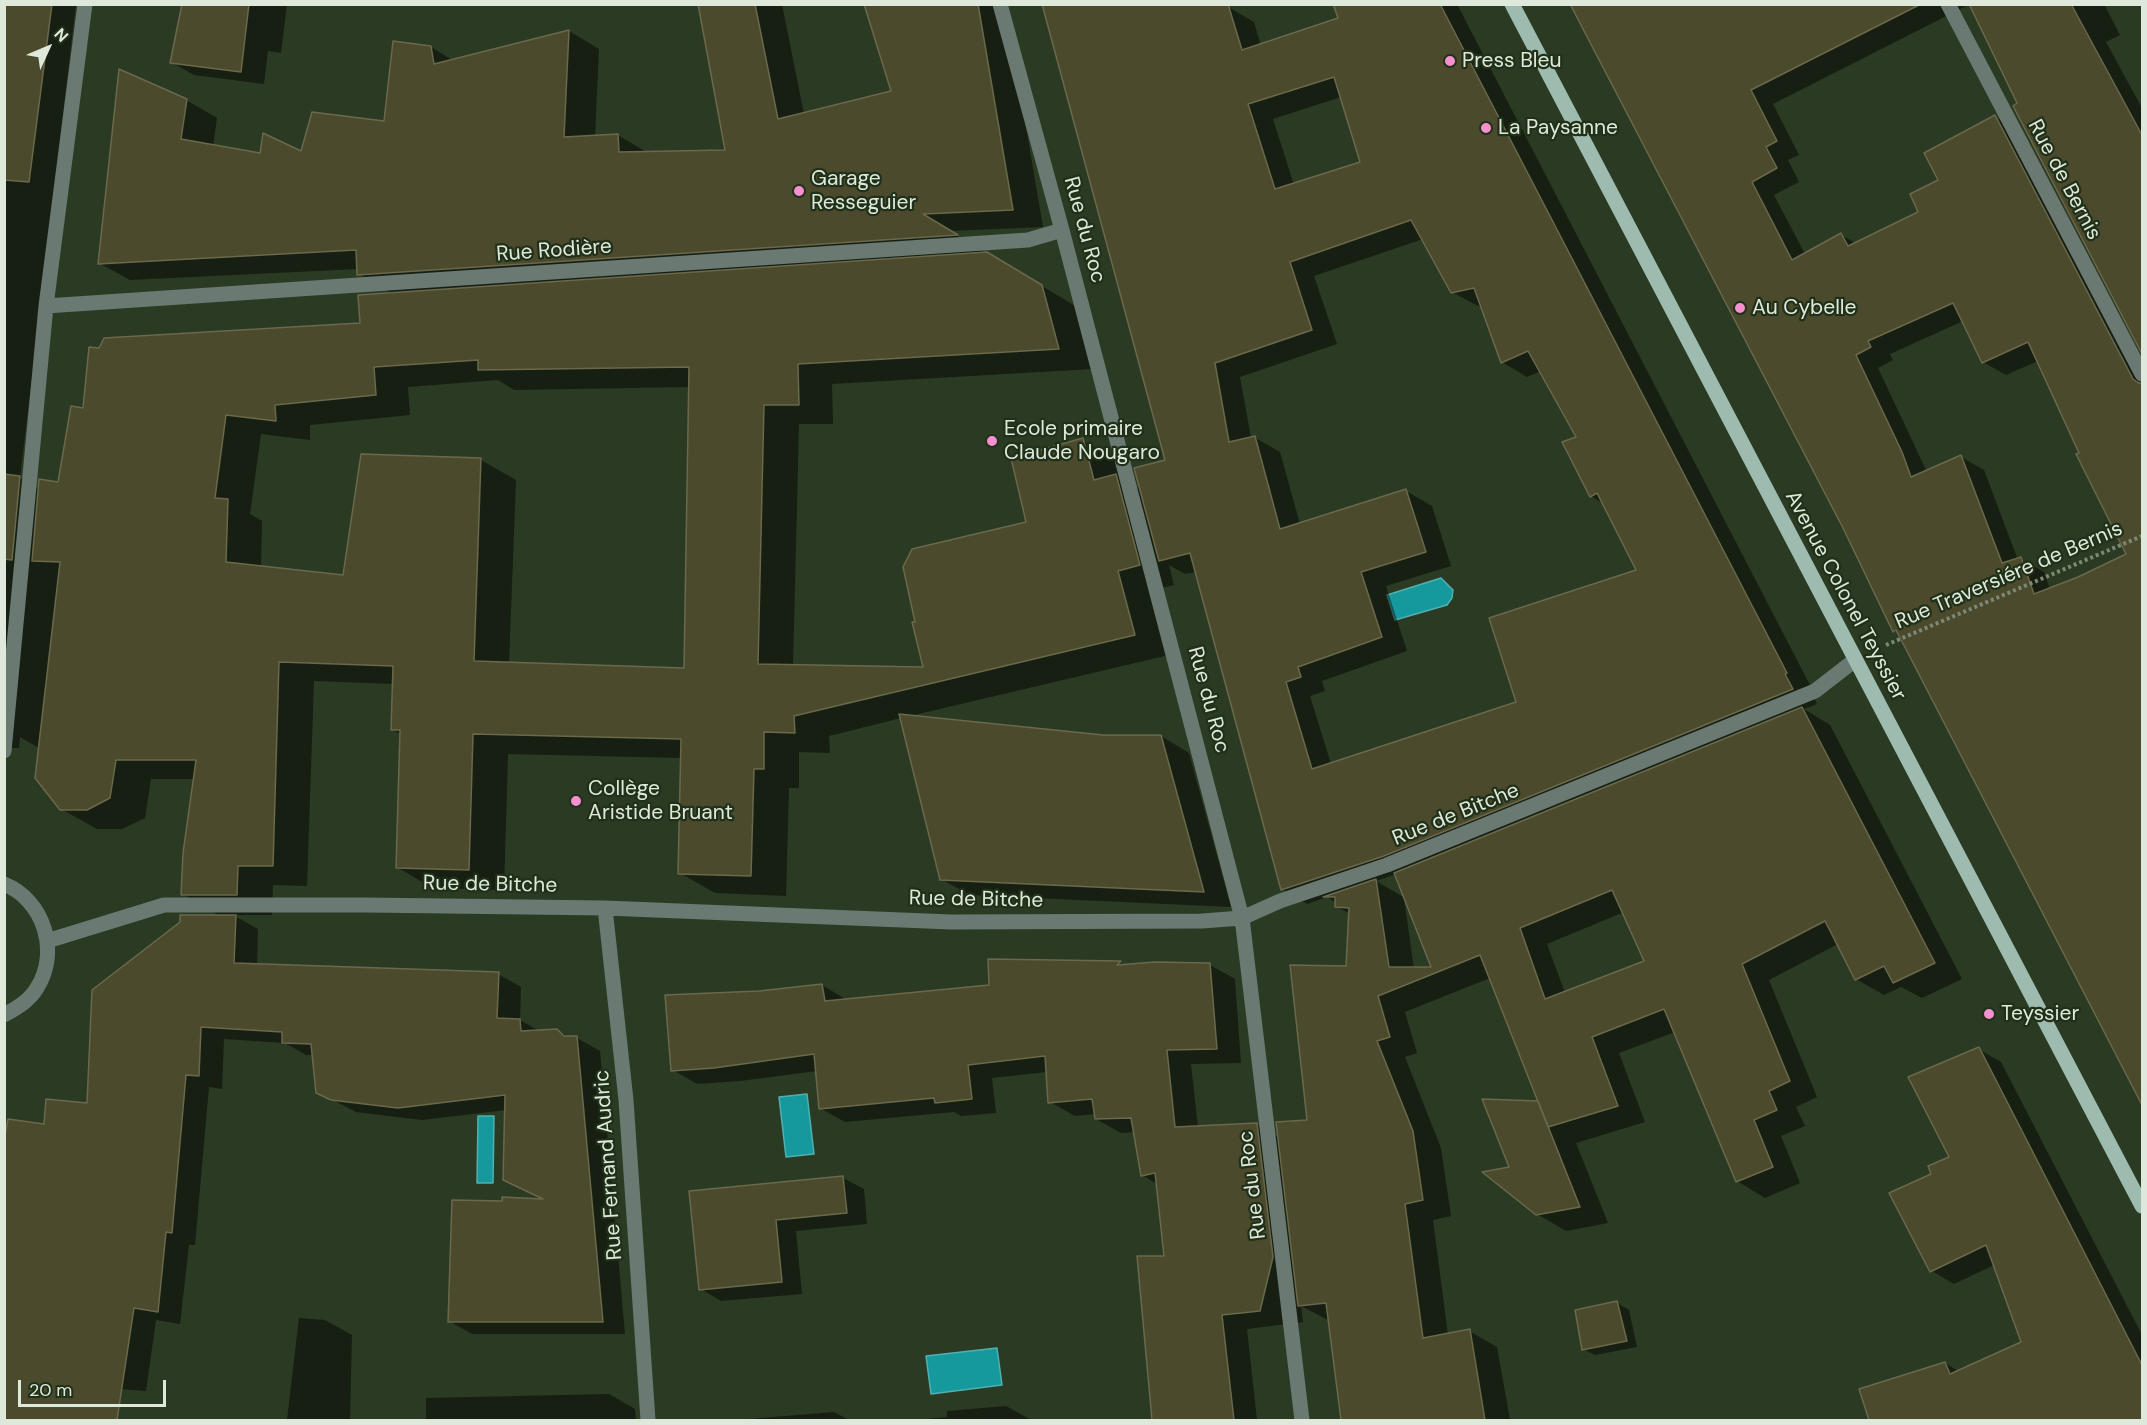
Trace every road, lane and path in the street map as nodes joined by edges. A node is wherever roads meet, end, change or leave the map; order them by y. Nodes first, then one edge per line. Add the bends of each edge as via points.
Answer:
1 (86, 4) edge
2 (1000, 4) edge
3 (1512, 4) edge
4 (1948, 4) edge
5 (1062, 230) junction
6 (46, 306) junction
7 (2142, 374) edge
8 (2142, 536) edge
9 (1855, 660) junction
10 (4, 751) edge
11 (4, 884) edge
12 (605, 908) junction
13 (1242, 918) junction
14 (47, 941) junction
15 (4, 1015) edge
16 (2142, 1206) edge
17 (648, 1420) edge
18 (1302, 1420) edge

1 - 6 street
2 - 5 street, Rue du Roc
3 - 9 main road, Avenue Colonel Teyssier
4 - 7 street, Rue de Bernis
5 - 6 street, Rue Rodière via 1028,240
5 - 13 street, Rue du Roc
6 - 10 street
8 - 9 path, Rue Traversiére de Bernis
9 - 13 street, Rue de Bitche via 1815,691 1387,865
9 - 16 main road, Avenue Colonel Teyssier
11 - 14 street via 27,898 41,918
12 - 13 street, Rue de Bitche via 951,922
12 - 14 street, Rue de Bitche via 164,905
12 - 17 street, Rue Fernand Audric via 626,1100
13 - 18 street, Rue du Roc
14 - 15 street via 46,966 37,988 20,1007

